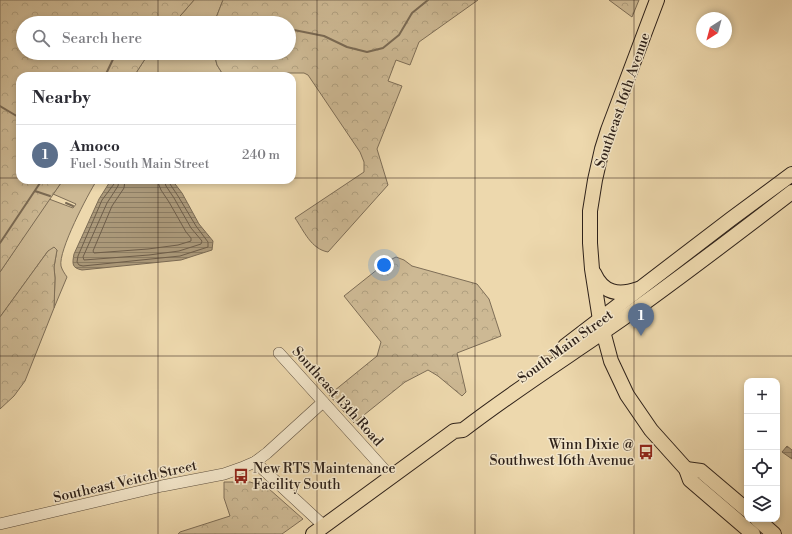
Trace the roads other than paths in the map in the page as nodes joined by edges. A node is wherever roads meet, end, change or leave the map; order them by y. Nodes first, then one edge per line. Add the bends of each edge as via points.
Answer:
1 (657, 0) edge
2 (792, 174) edge
3 (792, 192) edge
4 (731, 219) junction
5 (739, 233) junction
6 (592, 269) junction
7 (643, 287) junction
8 (602, 326) junction
9 (279, 353) dead end
10 (323, 402) junction
11 (255, 462) junction
12 (686, 469) junction
13 (391, 478) junction
14 (744, 507) edge
15 (0, 524) edge
16 (755, 529) edge
17 (318, 530) edge
18 (774, 534) edge

1 - 6 main road, Southeast 16th Avenue via 602,148 590,211
2 - 4 main road, South Main Street
3 - 5 main road, South Main Street
4 - 5 main road
4 - 7 main road, South Main Street
5 - 8 main road, South Main Street via 643,303
6 - 7 main road via 599,283 609,291 623,293
6 - 8 main road, Southeast 16th Avenue
7 - 8 main road, South Main Street
8 - 12 main road, Southeast 16th Avenue via 611,361 627,395 651,430
8 - 13 main road, South Main Street via 562,349 458,423 454,431
9 - 10 street, Southeast 13th Road
10 - 11 street, Southeast Veitch Street
10 - 13 street, Southeast 13th Road
11 - 15 street, Southeast Veitch Street via 224,474
11 - 17 street
12 - 14 main road via 701,471
12 - 16 main road, Southeast 16th Avenue via 690,480
13 - 17 main road, South Main Street
16 - 18 main road, Southeast 16th Avenue

